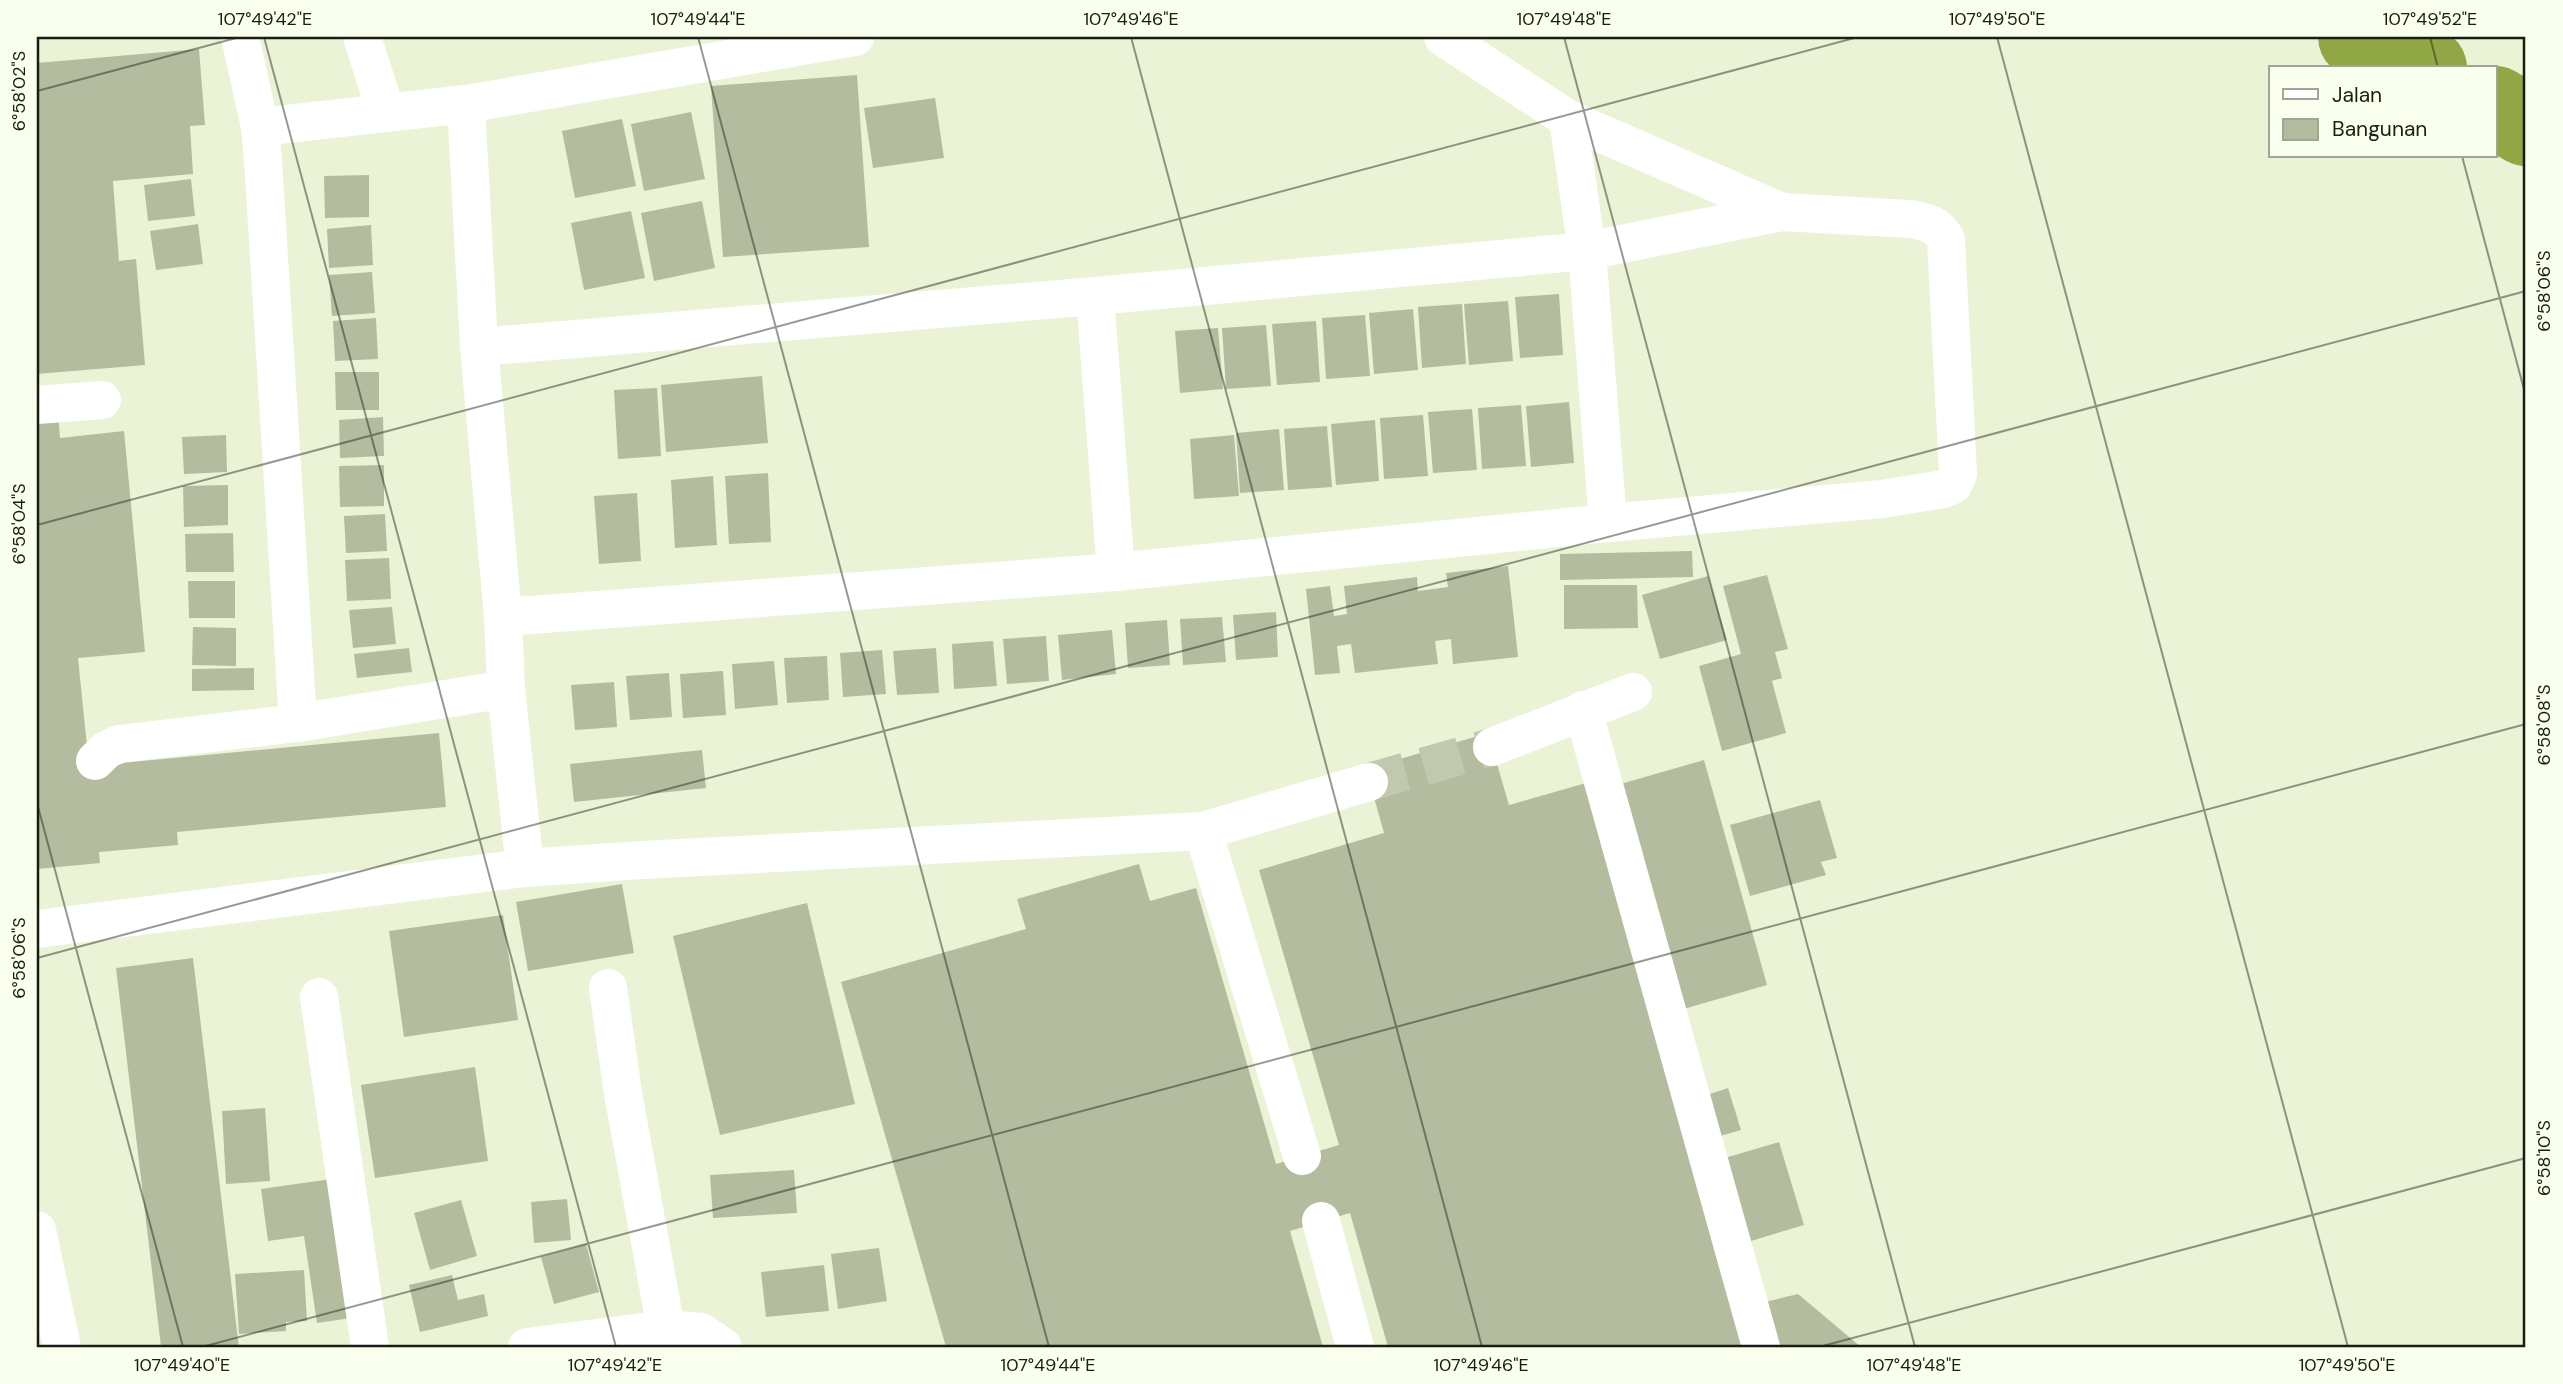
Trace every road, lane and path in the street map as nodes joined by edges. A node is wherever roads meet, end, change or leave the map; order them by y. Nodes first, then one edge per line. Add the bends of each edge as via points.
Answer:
1 (240, 37) edge
2 (362, 37) edge
3 (848, 37) edge
4 (1443, 37) edge
5 (466, 104) junction
6 (386, 112) junction
7 (1568, 118) junction
8 (260, 127) junction
9 (1782, 212) junction
10 (1587, 251) junction
11 (1095, 296) junction
12 (479, 347) junction
13 (102, 400) dead end
14 (37, 405) edge
15 (1608, 523) junction
16 (1116, 572) junction
17 (503, 617) junction
18 (506, 688) junction
19 (1633, 692) dead end
20 (1584, 710) junction
21 (298, 723) junction
22 (1492, 747) tunnel mouth
23 (95, 761) dead end
24 (1369, 782) tunnel mouth
25 (1203, 831) junction
26 (525, 868) junction
27 (37, 929) edge
28 (608, 988) dead end
29 (319, 997) dead end
30 (1302, 1156) dead end
31 (1321, 1222) dead end
32 (37, 1230) edge
33 (666, 1329) junction
34 (62, 1347) edge
35 (370, 1347) edge
36 (527, 1347) edge
37 (723, 1347) edge
38 (1355, 1347) edge
39 (1761, 1347) edge

1 - 8 street
2 - 6 street
3 - 5 street
4 - 7 street
5 - 6 street
5 - 12 street
6 - 8 street
7 - 9 street
7 - 10 street
8 - 21 street
9 - 10 street
9 - 15 street via 1910,219 1940,229 1946,239 1958,474 1953,485 1882,499
10 - 11 street
10 - 15 street
11 - 12 street
11 - 16 street
12 - 17 street
13 - 14 street
15 - 16 street
16 - 17 street
17 - 18 street
18 - 21 street
18 - 26 street
19 - 20 street
20 - 22 street
20 - 39 street
21 - 23 street via 120,744
24 - 25 street
25 - 26 street
25 - 30 street
26 - 27 street
28 - 33 street
29 - 35 street
31 - 38 street
32 - 34 street
33 - 36 street
33 - 37 street via 701,1332

